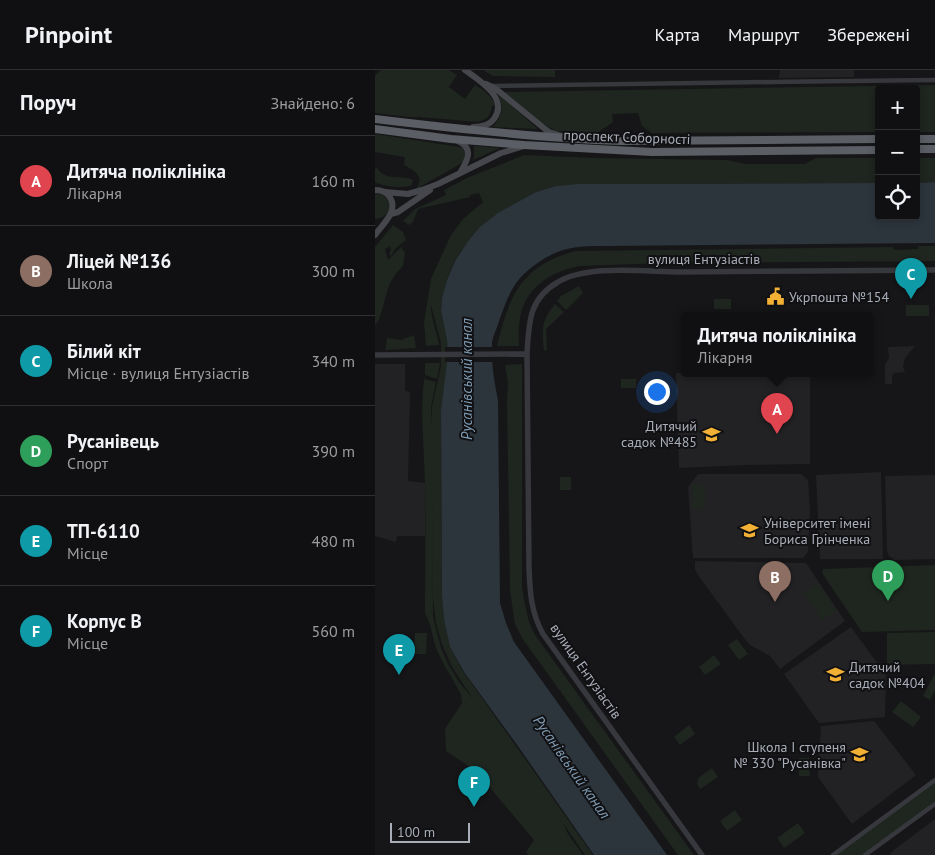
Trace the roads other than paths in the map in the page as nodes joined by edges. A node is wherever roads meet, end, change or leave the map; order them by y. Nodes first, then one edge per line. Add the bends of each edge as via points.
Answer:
1 (465, 70) edge
2 (935, 80) edge
3 (481, 82) junction
4 (491, 86) junction
5 (378, 120) edge
6 (444, 128) junction
7 (378, 129) edge
8 (455, 139) junction
9 (573, 139) junction
10 (875, 139) edge
11 (920, 139) edge
12 (935, 139) edge
13 (524, 145) junction
14 (920, 149) edge
15 (935, 149) edge
16 (875, 150) edge
17 (460, 173) junction
18 (438, 184) junction
19 (376, 190) edge
20 (385, 192) junction
21 (391, 214) junction
22 (385, 220) junction
23 (375, 223) edge
24 (375, 235) edge
25 (935, 270) edge
26 (527, 354) junction
27 (375, 355) edge
28 (935, 780) edge
29 (935, 804) edge
30 (702, 855) edge
31 (833, 855) edge
32 (865, 855) edge

1 - 3 main road
2 - 4 street
3 - 4 main road
3 - 6 main road via 496,98 498,111 495,118 488,125 479,127
4 - 9 main road via 549,132
5 - 6 highway, проспект Соборності
6 - 9 highway, проспект Соборності
7 - 8 highway, проспект Соборності
8 - 13 highway, проспект Соборності
8 - 17 main road via 462,142 469,155
9 - 10 highway, проспект Соборності
11 - 12 highway
13 - 16 highway, проспект Соборності via 652,152
13 - 17 main road
14 - 15 highway
17 - 18 main road
18 - 20 main road via 413,193
18 - 21 main road
19 - 20 main road
20 - 21 main road via 393,204
21 - 22 main road
22 - 23 main road
22 - 24 main road
25 - 26 street, вулиця Ентузіастів via 583,273 558,282 539,299 530,320
26 - 27 street
26 - 30 street, вулиця Ентузіастів via 529,568 536,622
28 - 31 street
29 - 32 street

